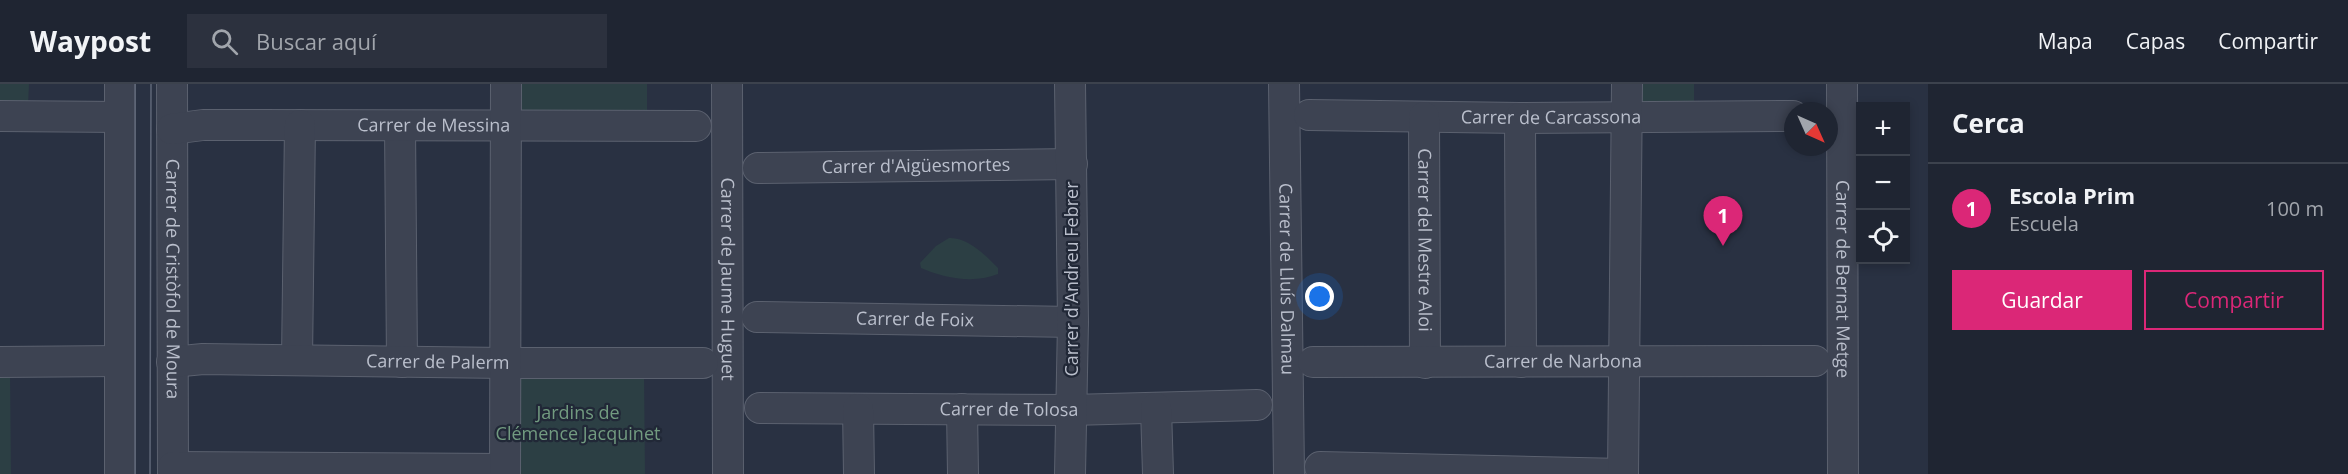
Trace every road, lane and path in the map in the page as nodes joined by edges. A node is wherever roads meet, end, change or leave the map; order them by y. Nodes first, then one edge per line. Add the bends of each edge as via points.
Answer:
1 (120, 84) edge
2 (172, 84) edge
3 (506, 84) edge
4 (727, 84) edge
5 (1070, 84) edge
6 (1284, 84) edge
7 (1627, 84) edge
8 (1842, 84) edge
9 (1309, 115) dead end
10 (0, 116) edge
11 (1627, 116) junction
12 (1784, 116) edge
13 (120, 117) junction
14 (1424, 117) junction
15 (1520, 118) junction
16 (300, 125) junction
17 (400, 126) junction
18 (696, 126) dead end
19 (506, 127) junction
20 (172, 129) junction
21 (1072, 164) junction
22 (758, 168) dead end
23 (757, 317) dead end
24 (1072, 322) junction
25 (297, 360) junction
26 (119, 361) junction
27 (1815, 361) dead end
28 (0, 362) edge
29 (172, 362) junction
30 (402, 362) junction
31 (1313, 362) dead end
32 (1521, 362) junction
33 (1624, 362) junction
34 (505, 363) junction
35 (703, 363) dead end
36 (1425, 363) junction
37 (1257, 405) dead end
38 (760, 408) dead end
39 (1156, 408) junction
40 (858, 409) junction
41 (962, 409) junction
42 (1071, 410) junction
43 (1320, 467) dead end
44 (173, 470) edge
45 (505, 471) edge
46 (120, 474) edge
47 (728, 474) edge
48 (859, 474) edge
49 (963, 474) edge
50 (1070, 474) edge
51 (1158, 474) edge
52 (1289, 474) edge
53 (1623, 474) edge
54 (1843, 474) edge

1 - 13 street
2 - 20 street, Carrer de Cristòfol de Moura
3 - 19 street
4 - 47 street, Carrer de Jaume Huguet
5 - 21 street, Carrer d'Andreu Febrer
6 - 52 street, Carrer de Lluís Dalmau
7 - 11 street
8 - 54 street, Carrer de Bernat Metge
9 - 14 street, Carrer de Carcassona
10 - 13 street
11 - 12 street, Carrer de Carcassona
11 - 15 street, Carrer de Carcassona
11 - 33 street
13 - 26 street
14 - 15 street, Carrer de Carcassona
14 - 36 street, Carrer del Mestre Aloi
15 - 32 street
16 - 17 street, Carrer de Messina
16 - 20 street, Carrer de Messina via 203,125
16 - 25 street
17 - 19 street, Carrer de Messina
17 - 30 street
18 - 19 street, Carrer de Messina
19 - 34 street
20 - 29 street, Carrer de Cristòfol de Moura
21 - 22 street, Carrer d'Aigüesmortes
21 - 24 street, Carrer d'Andreu Febrer
23 - 24 street, Carrer de Foix
24 - 42 street, Carrer d'Andreu Febrer
25 - 29 street, Carrer de Palerm
25 - 30 street, Carrer de Palerm
26 - 28 street
26 - 46 street
27 - 33 street, Carrer de Narbona
29 - 44 street, Carrer de Cristòfol de Moura
30 - 34 street, Carrer de Palerm
31 - 36 street, Carrer de Narbona
32 - 33 street, Carrer de Narbona
32 - 36 street, Carrer de Narbona
33 - 53 street
34 - 35 street, Carrer de Palerm
34 - 45 street
37 - 39 street, Carrer de Tolosa
38 - 40 street, Carrer de Tolosa
39 - 42 street, Carrer de Tolosa
39 - 51 street
40 - 41 street, Carrer de Tolosa
40 - 48 street
41 - 42 street, Carrer de Tolosa
41 - 49 street
42 - 50 street, Carrer d'Andreu Febrer
43 - 53 street
44 - 45 street

